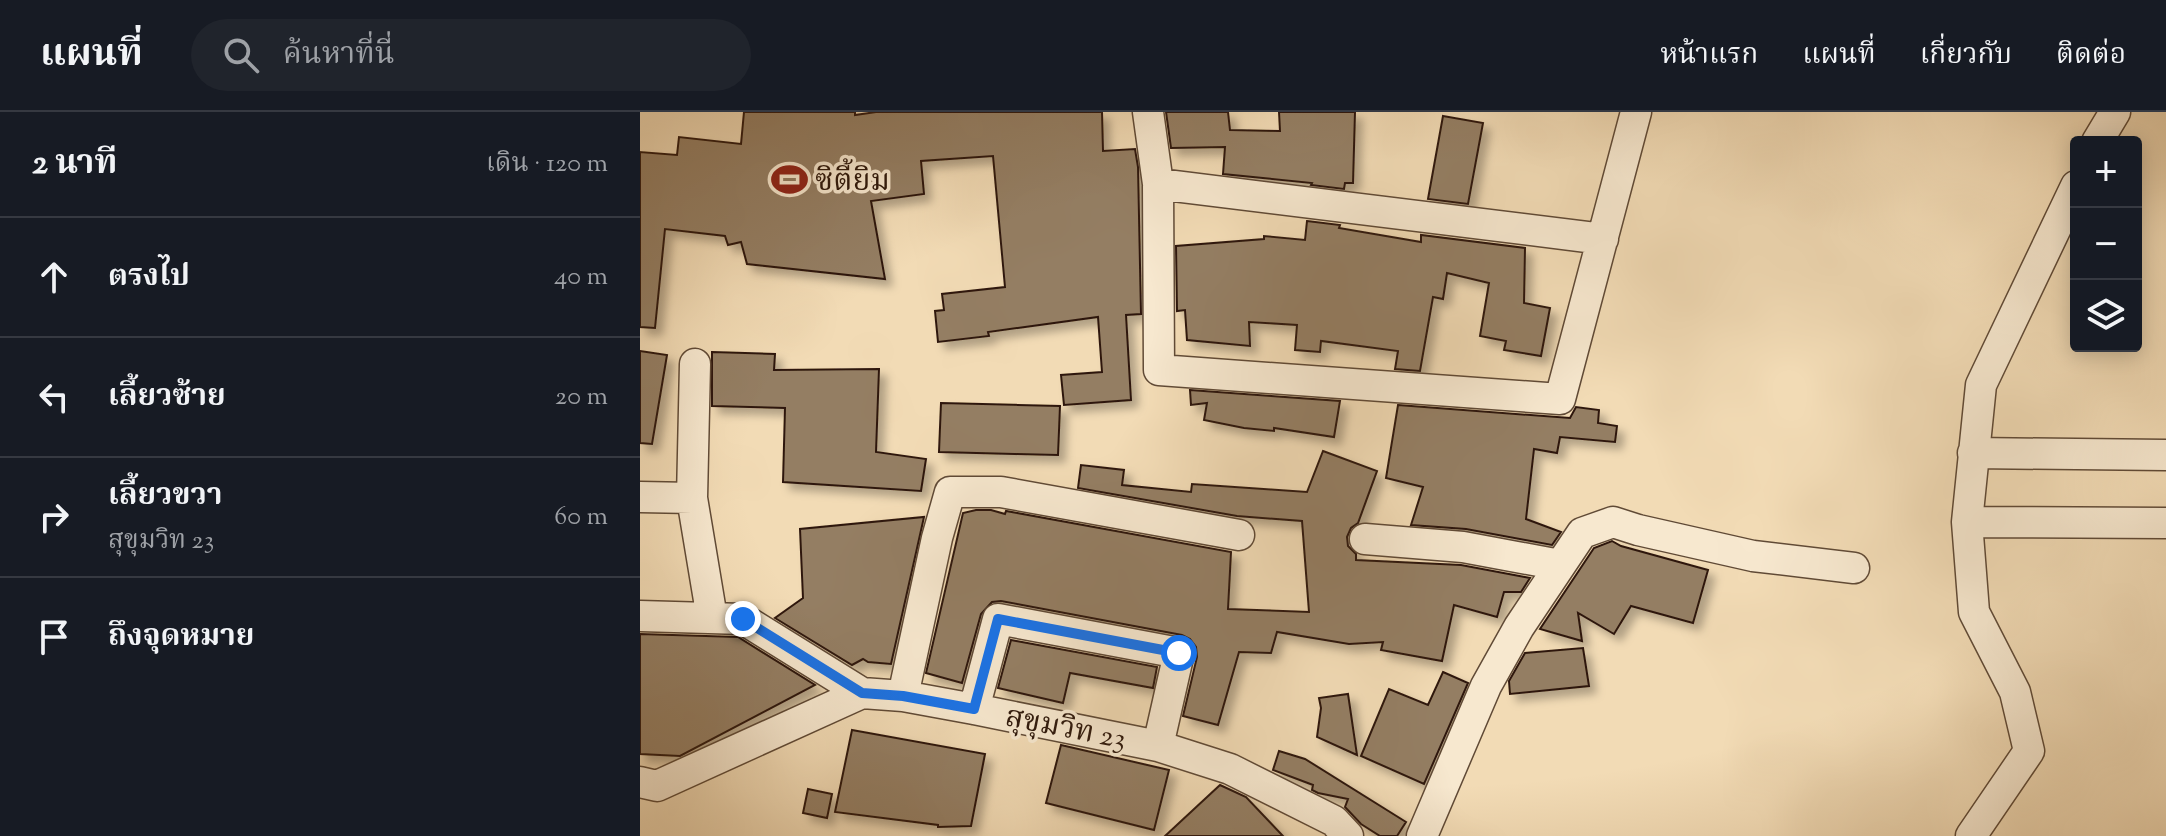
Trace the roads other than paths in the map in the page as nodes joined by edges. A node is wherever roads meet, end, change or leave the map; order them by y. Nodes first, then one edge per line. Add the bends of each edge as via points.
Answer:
1 (1148, 112) edge
2 (1636, 112) edge
3 (2115, 112) edge
4 (2101, 136) edge
5 (1158, 184) junction
6 (2070, 199) edge
7 (1603, 239) junction
8 (695, 364) dead end
9 (1973, 453) junction
10 (2166, 455) edge
11 (640, 497) edge
12 (692, 498) junction
13 (1967, 522) junction
14 (2166, 523) edge
15 (1239, 535) dead end
16 (1365, 539) dead end
17 (1560, 565) junction
18 (1854, 568) dead end
19 (640, 616) edge
20 (712, 618) junction
21 (862, 693) junction
22 (903, 696) junction
23 (974, 709) junction
24 (1158, 746) junction
25 (640, 782) edge
26 (1348, 836) edge
27 (1422, 836) edge
28 (1971, 836) edge

1 - 5 street
2 - 7 street
3 - 4 street
5 - 7 street
5 - 7 street via 1159,370 1560,399
6 - 9 street via 1981,385
8 - 12 street
9 - 10 street
9 - 13 street
11 - 12 street
12 - 20 street
13 - 14 street
13 - 28 street via 1974,612 2015,692 2029,751
15 - 22 street via 1001,492 950,492
16 - 17 street via 1463,547
17 - 18 street via 1582,533 1613,522 1753,556
17 - 27 street via 1486,686
19 - 20 street, สุขุมวิท 23
20 - 21 street, สุขุมวิท 23 via 743,619
21 - 22 street, สุขุมวิท 23
21 - 25 street via 657,786
22 - 23 street, สุขุมวิท 23
23 - 24 street, สุขุมวิท 23
23 - 24 street via 998,619 1179,653
24 - 26 street, สุขุมวิท 23 via 1230,769 1334,821

